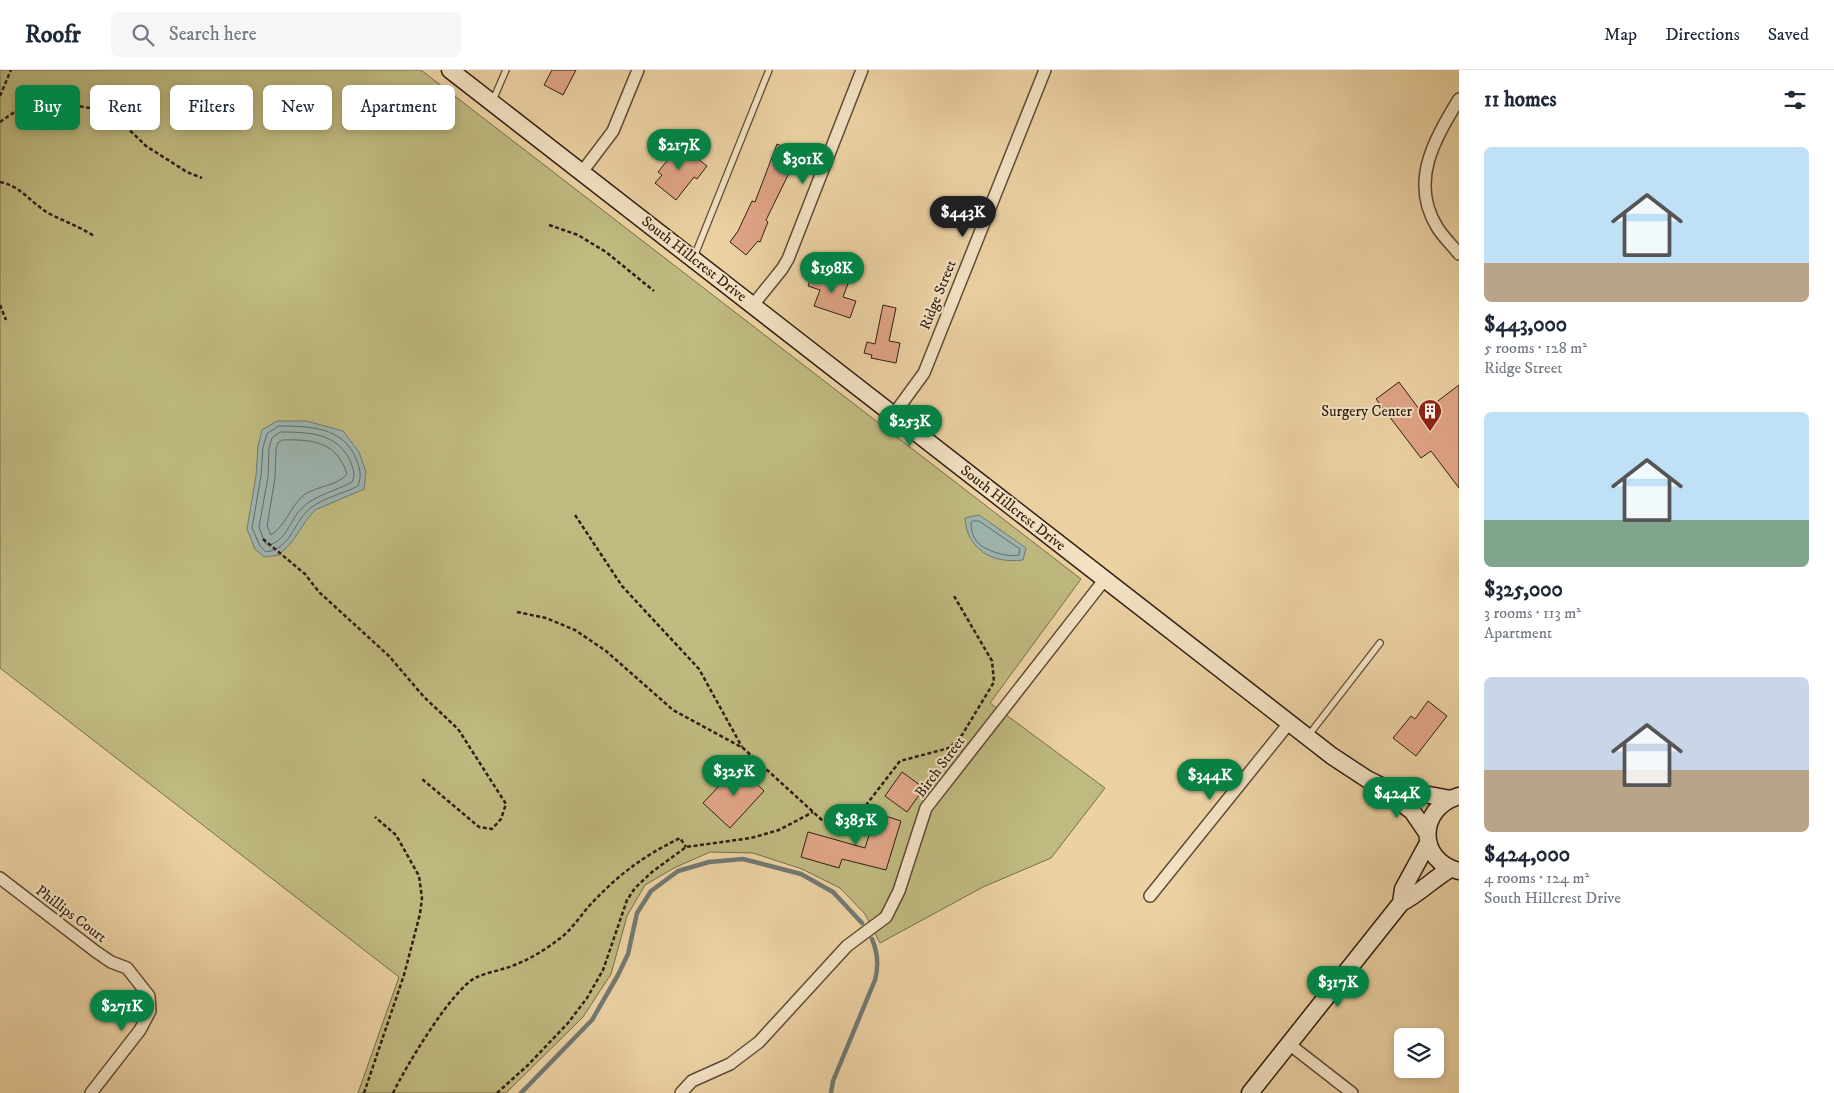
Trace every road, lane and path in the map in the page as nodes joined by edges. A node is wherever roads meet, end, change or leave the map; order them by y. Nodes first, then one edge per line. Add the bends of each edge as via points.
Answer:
1 (11, 70) edge
2 (450, 70) edge
3 (506, 70) edge
4 (638, 70) edge
5 (769, 70) edge
6 (862, 70) edge
7 (1045, 70) edge
8 (0, 96) edge
9 (1459, 99) edge
10 (492, 102) junction
11 (0, 122) edge
12 (582, 172) junction
13 (202, 178) dead end
14 (0, 182) edge
15 (549, 225) dead end
16 (94, 236) dead end
17 (1459, 254) edge
18 (693, 259) junction
19 (654, 290) dead end
20 (0, 305) edge
21 (754, 305) junction
22 (6, 320) dead end
23 (894, 414) junction
24 (575, 514) dead end
25 (263, 539) dead end
26 (1105, 579) junction
27 (954, 596) dead end
28 (517, 612) dead end
29 (1380, 643) dead end
30 (1290, 722) junction
31 (1308, 736) junction
32 (743, 748) junction
33 (422, 779) dead end
34 (1391, 791) junction
35 (1455, 798) edge
36 (814, 812) junction
37 (375, 817) dead end
38 (1428, 838) junction
39 (686, 847) junction
40 (1455, 870) edge
41 (0, 878) edge
42 (1150, 896) dead end
43 (1401, 903) junction
44 (1289, 1044) junction
45 (91, 1093) edge
46 (364, 1093) edge
47 (393, 1093) edge
48 (497, 1093) edge
49 (681, 1093) edge
50 (1250, 1093) edge
51 (1352, 1093) edge

1 - 8 path
2 - 10 street, South Hillcrest Drive
3 - 10 lane
4 - 12 street via 613,131
5 - 18 lane
6 - 21 street via 788,259
7 - 23 street, Ridge Street via 924,373
9 - 17 street via 1427,159 1425,184 1437,227
10 - 12 street, South Hillcrest Drive
11 - 13 path via 16,111 43,103 111,112 146,146
12 - 18 street, South Hillcrest Drive
14 - 16 path via 10,184 38,207
15 - 19 path via 578,235 606,252
18 - 21 street, South Hillcrest Drive
20 - 22 path
21 - 23 street, South Hillcrest Drive
23 - 26 street, South Hillcrest Drive
24 - 32 path via 622,586 699,669
25 - 33 path via 305,574 319,592 388,656 424,697 458,728 506,804 501,819 492,829 479,827
26 - 30 street, South Hillcrest Drive
26 - 49 street, Birch Street via 926,808 899,891 886,917 847,946 759,1042 730,1064 692,1081
27 - 36 path via 992,661 994,682 962,735 949,748 900,761 850,826 823,821
28 - 32 path via 546,618 575,630 606,652 673,710
29 - 31 lane
30 - 31 street, South Hillcrest Drive
30 - 42 street
31 - 34 street, South Hillcrest Drive via 1352,769
32 - 36 path
34 - 35 street, South Hillcrest Drive
34 - 38 street, South Hillcrest Drive via 1412,811
35 - 38 street via 1434,812 1429,822
36 - 39 path via 779,830 751,838
37 - 46 path via 396,835 419,876 422,898 404,975
38 - 40 street, South Hillcrest Drive via 1440,863
38 - 43 street via 1403,889
39 - 47 path via 680,838 642,859 619,876 561,938 508,968 470,980 426,1035
39 - 48 path via 635,888 627,900 603,970 587,998 555,1037
40 - 43 street via 1426,884
41 - 45 street, Phillips Court via 95,951 127,968 149,996 150,1011 140,1030
43 - 44 street
44 - 50 street
44 - 51 street

